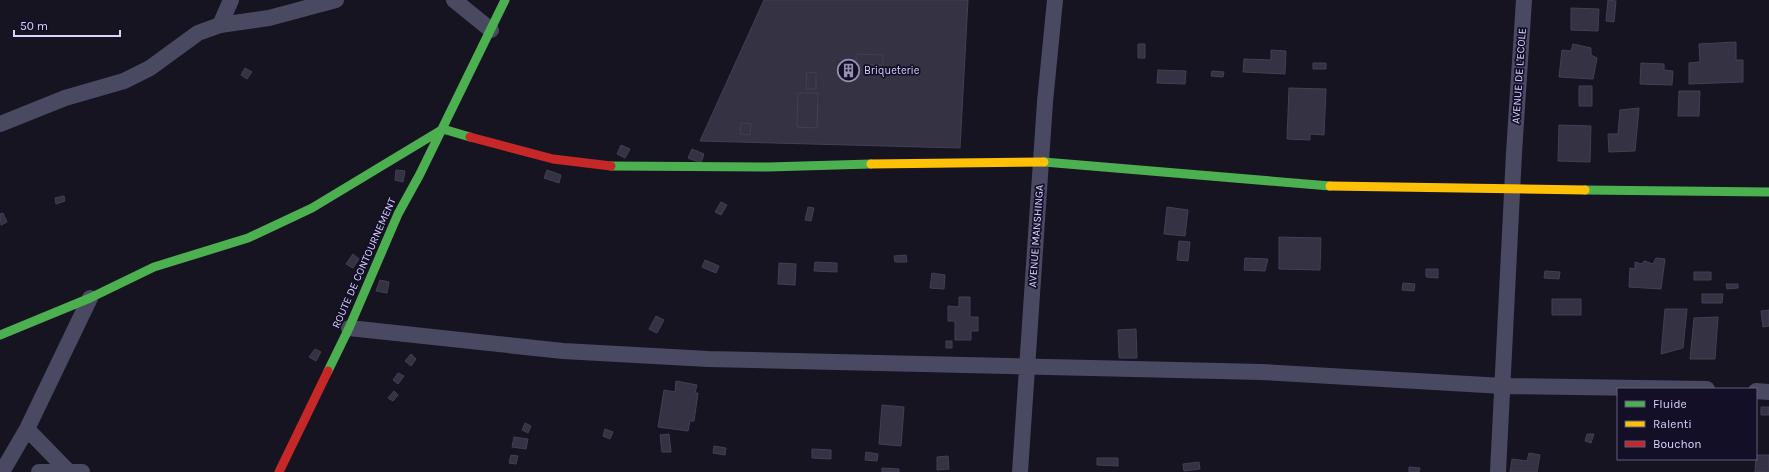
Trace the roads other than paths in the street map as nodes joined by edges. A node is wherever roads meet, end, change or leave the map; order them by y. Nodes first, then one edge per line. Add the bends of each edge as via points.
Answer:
1 (231, 0) edge
2 (336, 0) edge
3 (454, 0) edge
4 (505, 0) edge
5 (1055, 0) edge
6 (1524, 0) edge
7 (220, 25) junction
8 (491, 30) junction
9 (0, 124) edge
10 (443, 129) junction
11 (1041, 162) junction
12 (1512, 188) junction
13 (1769, 192) edge
14 (90, 298) junction
15 (349, 328) junction
16 (0, 334) edge
17 (1027, 366) junction
18 (1504, 386) junction
19 (1639, 388) edge
20 (1757, 391) edge
21 (1769, 392) edge
22 (27, 429) junction
23 (2, 472) edge
24 (39, 472) edge
25 (75, 472) edge
26 (279, 472) edge
27 (1020, 472) edge
28 (1498, 472) edge

1 - 7 street
2 - 7 street via 269,18
3 - 8 street
4 - 8 street, ROUTE DE CONTOURNEMENT
5 - 11 street, AVENUE MANSHINGA
6 - 12 street, AVENUE DE L'ECOLE
7 - 9 street via 198,33 150,68 124,81 65,98
8 - 10 street, ROUTE DE CONTOURNEMENT
10 - 11 street via 569,162 622,167 747,168 839,164
10 - 14 street via 312,208 248,238 154,267
10 - 15 street, ROUTE DE CONTOURNEMENT via 398,214
11 - 12 street via 1347,187
11 - 17 street, AVENUE MANSHINGA
12 - 13 street
12 - 18 street, AVENUE DE L'ECOLE
14 - 16 street
14 - 22 street
15 - 17 street via 563,351 657,357
15 - 26 street, ROUTE DE CONTOURNEMENT
17 - 18 street via 1262,372
17 - 27 street, AVENUE MANSHINGA
18 - 19 street
18 - 28 street, AVENUE DE L'ECOLE
20 - 21 street
22 - 23 street
22 - 25 street
24 - 25 street

